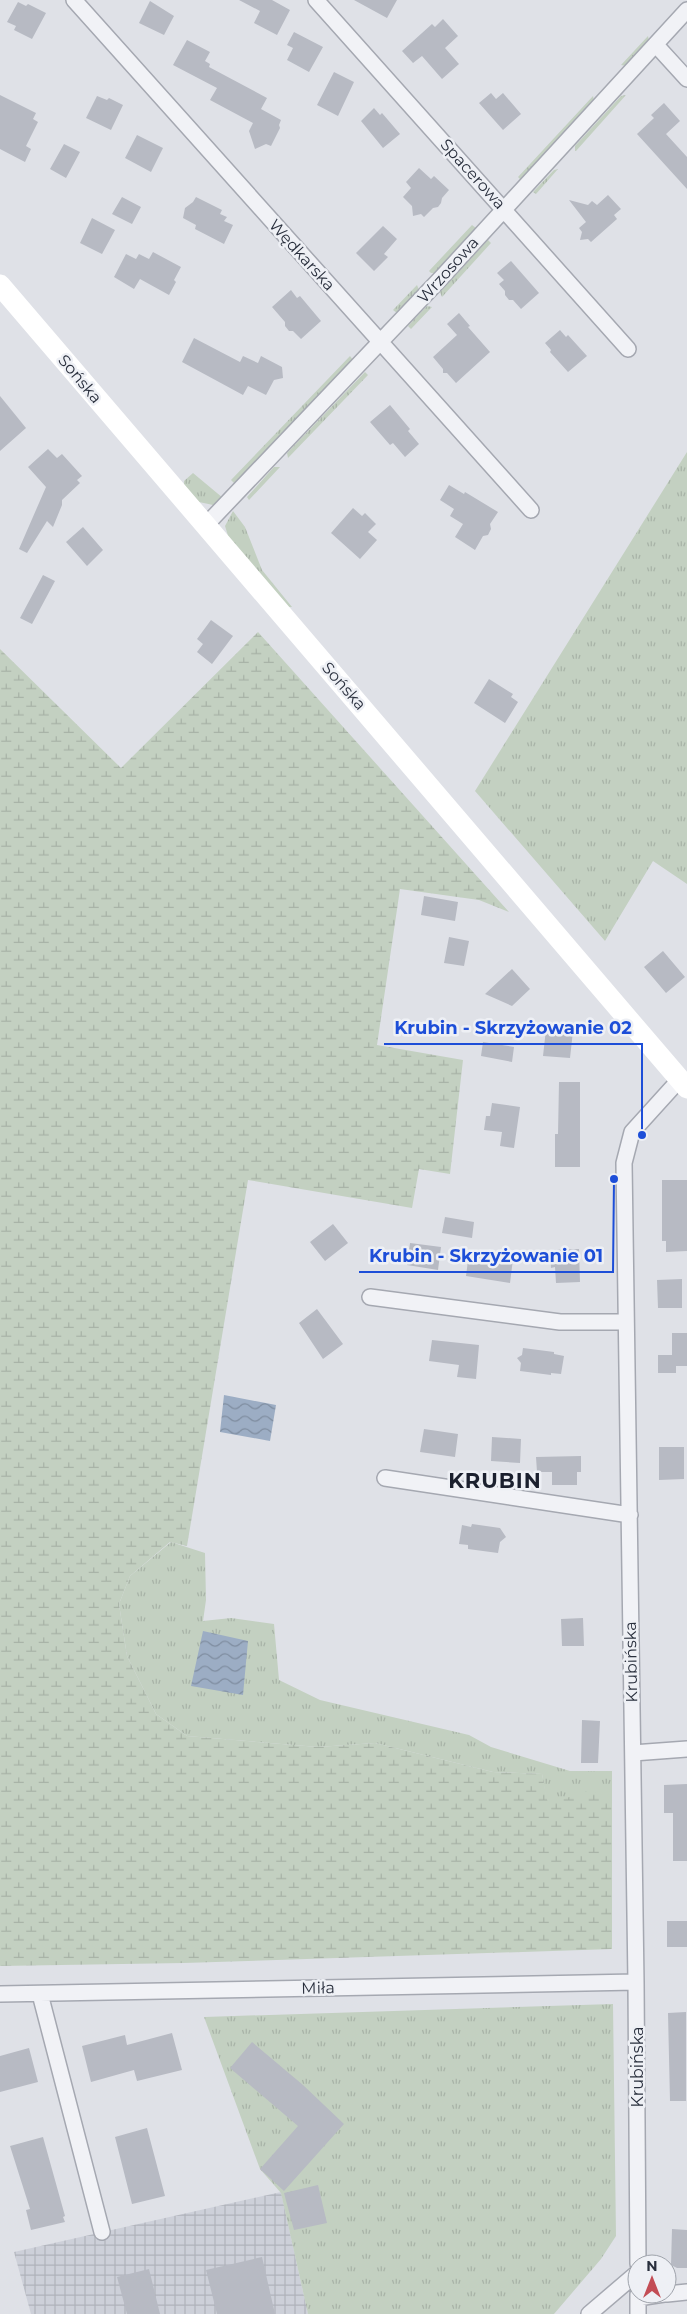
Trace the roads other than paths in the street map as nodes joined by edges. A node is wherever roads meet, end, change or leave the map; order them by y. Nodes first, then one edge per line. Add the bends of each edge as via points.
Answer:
1 (74, 0) edge
2 (316, 0) edge
3 (687, 10) edge
4 (656, 46) junction
5 (687, 79) edge
6 (504, 209) junction
7 (0, 285) edge
8 (381, 342) junction
9 (628, 349) dead end
10 (530, 510) dead end
11 (206, 526) junction
12 (683, 1083) edge
13 (370, 1297) dead end
14 (626, 1322) junction
15 (385, 1478) dead end
16 (630, 1515) junction
17 (687, 1749) edge
18 (633, 1753) junction
19 (636, 1982) junction
20 (0, 1994) edge
21 (40, 1994) junction
22 (102, 2232) dead end
23 (638, 2254) edge
24 (627, 2282) edge
25 (589, 2314) edge

1 - 8 street, Wędkarska
2 - 6 street, Spacerowa
3 - 4 street, Wrzosowa
4 - 5 street
4 - 6 street, Wrzosowa
6 - 8 street, Wrzosowa
6 - 9 street, Spacerowa
7 - 11 street, Sońska
8 - 10 street, Wędkarska
8 - 11 street, Wrzosowa
11 - 12 street, Sońska
12 - 14 street, Krubińska via 640,1121 626,1146
13 - 14 street via 560,1322
14 - 16 street, Krubińska
15 - 16 street
16 - 18 street, Krubińska
17 - 18 street
18 - 19 street, Krubińska
19 - 21 street, Miła
19 - 23 street, Krubińska
20 - 21 street, Miła
21 - 22 street
24 - 25 street

